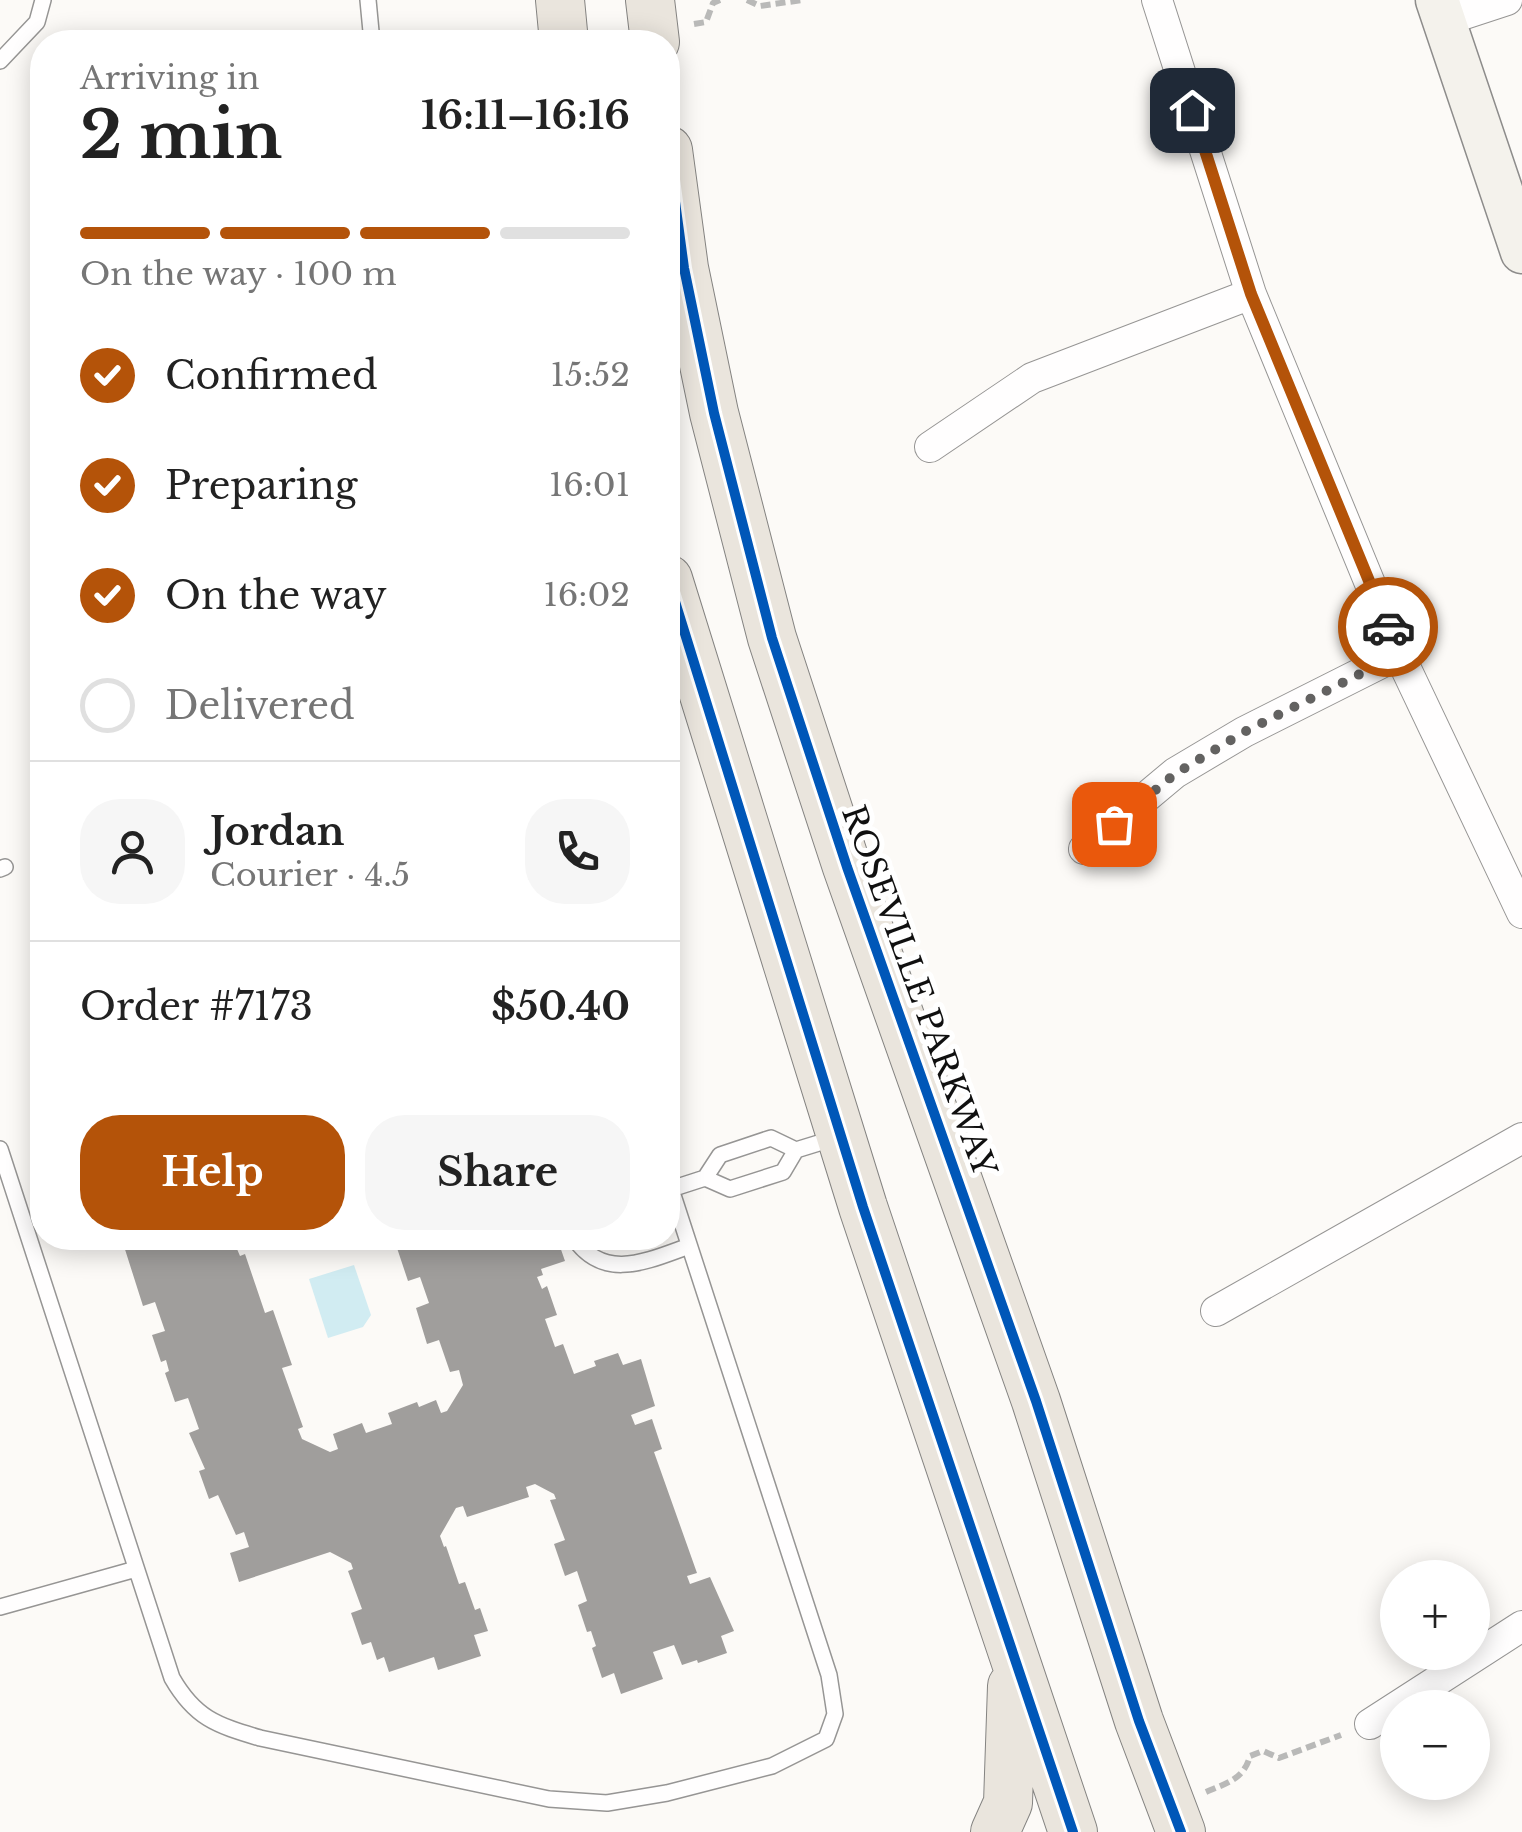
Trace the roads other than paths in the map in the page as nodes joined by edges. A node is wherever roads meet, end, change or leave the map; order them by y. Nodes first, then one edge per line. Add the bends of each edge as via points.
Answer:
1 (43, 0) edge
2 (368, 0) edge
3 (560, 0) edge
4 (650, 0) edge
5 (1157, 0) edge
6 (1507, 0) edge
7 (1440, 10) edge
8 (37, 22) junction
9 (39, 30) edge
10 (371, 30) edge
11 (563, 30) edge
12 (653, 30) edge
13 (0, 62) edge
14 (680, 238) edge
15 (1522, 252) edge
16 (1251, 294) junction
17 (930, 448) dead end
18 (680, 621) edge
19 (1400, 654) junction
20 (1084, 849) dead end
21 (1522, 913) edge
22 (842, 1136) junction
23 (1522, 1138) edge
24 (0, 1149) edge
25 (796, 1150) junction
26 (705, 1178) junction
27 (680, 1182) edge
28 (680, 1218) edge
29 (30, 1242) edge
30 (689, 1246) junction
31 (680, 1249) edge
32 (33, 1250) edge
33 (582, 1250) edge
34 (678, 1250) edge
35 (1216, 1311) dead end
36 (136, 1569) junction
37 (0, 1608) edge
38 (1522, 1626) edge
39 (1013, 1657) junction
40 (1370, 1724) road end
41 (1177, 1819) edge
42 (995, 1832) edge
43 (1073, 1832) edge

1 - 8 lane
2 - 10 lane
3 - 11 main road
4 - 12 main road
5 - 16 street
6 - 7 street
7 - 15 street
8 - 9 lane
8 - 13 lane
14 - 41 main road, ROSEVILLE PARKWAY via 714,413 772,638
16 - 17 street via 1032,378
16 - 19 street
18 - 22 main road
19 - 20 street via 1188,765
19 - 21 street
22 - 25 lane
22 - 39 main road
23 - 35 street
24 - 29 lane
25 - 26 lane via 783,1172 730,1189
25 - 26 lane via 771,1138 720,1155
26 - 27 lane
28 - 30 lane
30 - 31 lane
30 - 36 lane via 829,1675 835,1714 826,1738 772,1766 607,1804 550,1799 260,1738 216,1725 187,1704
32 - 36 lane
33 - 34 lane via 614,1266
36 - 37 lane
38 - 40 street
39 - 42 main road via 1008,1803
39 - 43 main road

